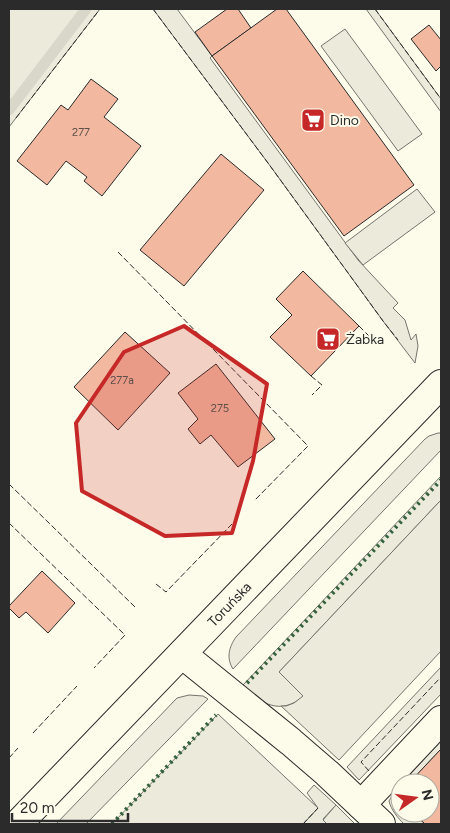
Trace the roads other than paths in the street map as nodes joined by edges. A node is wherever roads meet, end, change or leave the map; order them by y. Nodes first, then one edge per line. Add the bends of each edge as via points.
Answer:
1 (441, 384) edge
2 (182, 654) junction
3 (441, 720) edge
4 (361, 805) junction
5 (18, 824) edge
6 (381, 824) edge

1 - 2 street, Toruńska
2 - 4 street via 298,736 327,772
2 - 5 street, Toruńska
3 - 4 street
4 - 6 street

